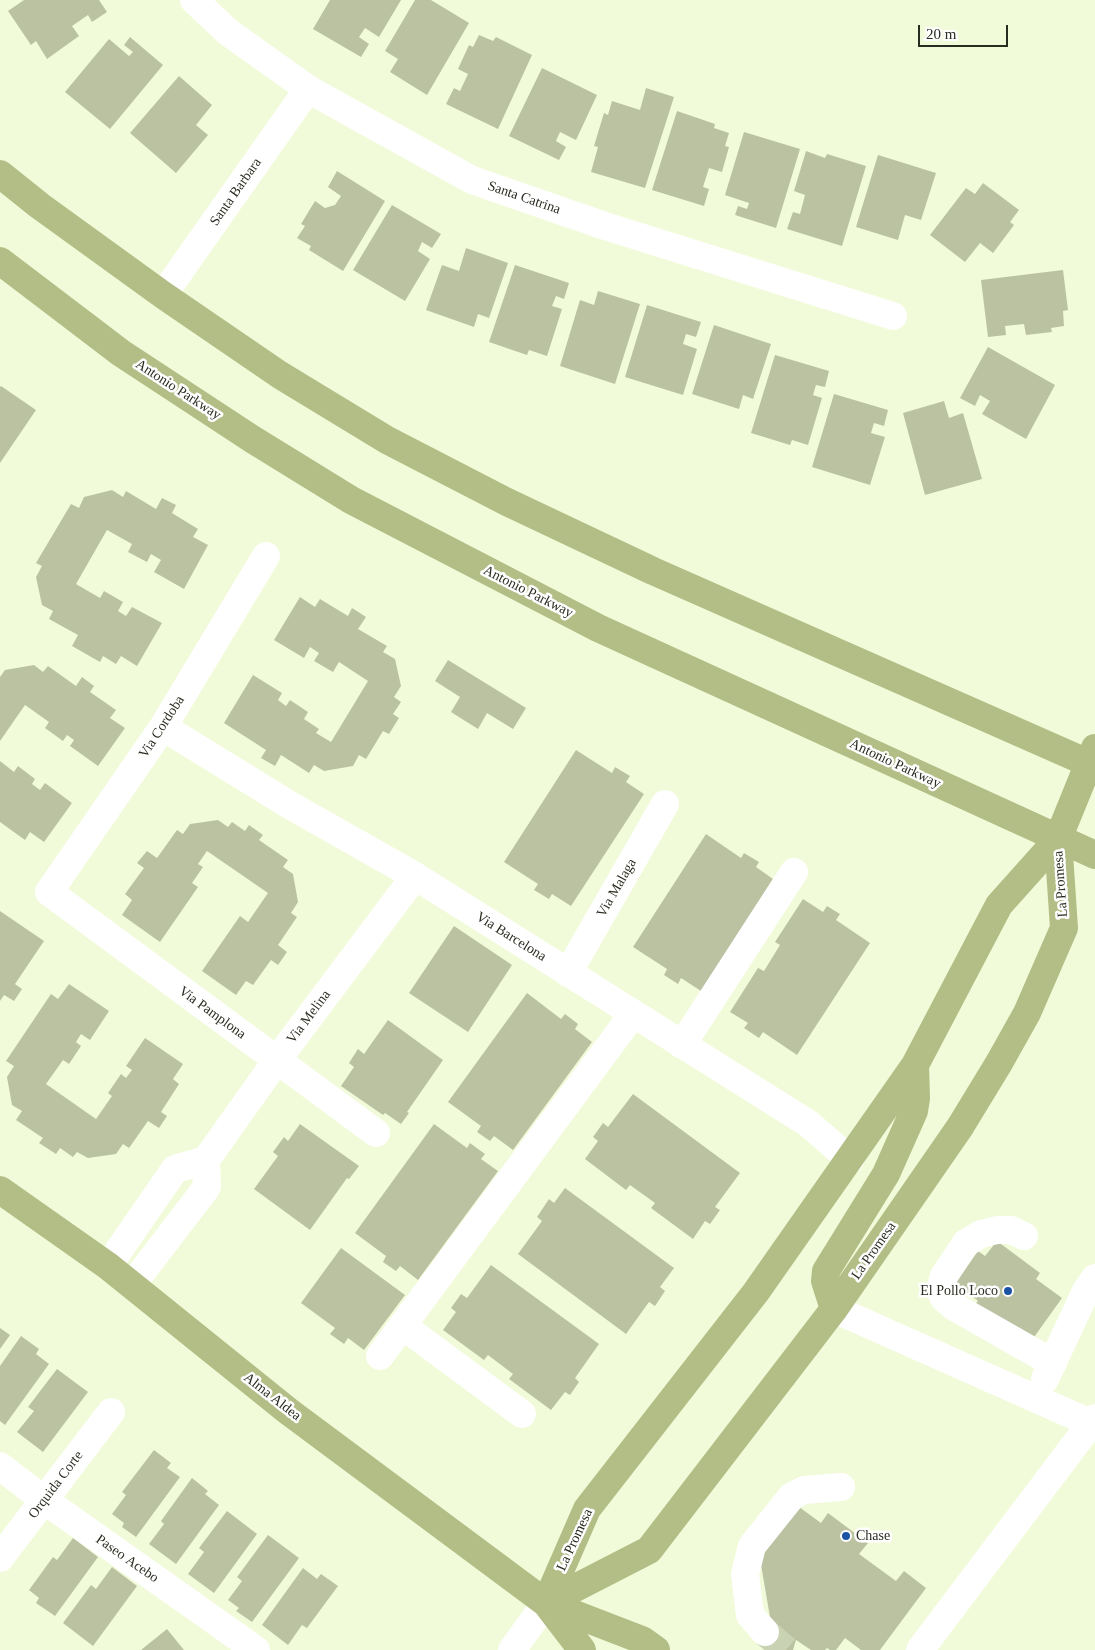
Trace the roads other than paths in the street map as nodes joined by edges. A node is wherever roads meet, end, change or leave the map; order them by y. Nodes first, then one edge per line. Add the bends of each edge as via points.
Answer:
1 (194, 0) edge
2 (308, 89) junction
3 (0, 174) edge
4 (0, 261) edge
5 (163, 295) junction
6 (893, 316) dead end
7 (266, 556) dead end
8 (163, 727) junction
9 (1093, 759) edge
10 (665, 804) dead end
11 (1058, 839) junction
12 (1095, 855) edge
13 (794, 872) dead end
14 (415, 876) junction
15 (49, 892) joint
16 (568, 973) junction
17 (633, 1014) junction
18 (682, 1045) junction
19 (277, 1060) junction
20 (915, 1065) junction
21 (376, 1133) dead end
22 (206, 1160) junction
23 (850, 1160) junction
24 (0, 1190) edge
25 (1024, 1236) dead end
26 (108, 1266) junction
27 (1095, 1278) edge
28 (132, 1285) junction
29 (834, 1309) junction
30 (403, 1326) junction
31 (380, 1356) dead end
32 (1052, 1363) junction
33 (1036, 1399) junction
34 (111, 1412) dead end
35 (522, 1414) dead end
36 (1093, 1422) edge
37 (0, 1466) edge
38 (841, 1487) dead end
39 (44, 1500) junction
40 (0, 1558) edge
41 (546, 1603) junction
42 (765, 1632) tunnel mouth
43 (256, 1650) edge
44 (512, 1650) edge
45 (582, 1650) edge
46 (656, 1650) edge
47 (920, 1650) edge

1 - 2 street, Santa Catrina via 228,32
2 - 5 street, Santa Barbara
2 - 6 street, Santa Catrina via 472,180 605,226
3 - 5 main road
4 - 11 main road, Antonio Parkway via 121,353 351,500 598,628
5 - 9 main road via 280,375 387,440 506,502 653,571
7 - 8 street, Via Cordoba
8 - 14 street, Via Barcelona via 288,804
8 - 15 street, Via Cordoba
9 - 11 main road
10 - 16 street, Via Malaga
11 - 12 main road, Antonio Parkway
11 - 20 main road, La Promesa via 999,905
11 - 29 main road, La Promesa via 1064,928 1027,1012 960,1127
13 - 18 street
14 - 16 street, Via Barcelona
14 - 19 street, Via Melina
15 - 19 street, Via Pamplona
16 - 17 street, Via Barcelona
17 - 18 street, Via Barcelona
17 - 30 street
18 - 23 street, Via Barcelona via 809,1124
19 - 21 street, Via Pamplona
19 - 22 street, Via Melina
20 - 23 main road, La Promesa
20 - 29 main road via 914,1111 886,1174 826,1270 825,1281
22 - 26 street via 175,1169
22 - 28 street via 207,1187
23 - 41 main road, La Promesa via 756,1292 587,1509
24 - 26 main road, Alma Aldea
25 - 32 street via 1011,1230 997,1230 966,1243 944,1276 943,1297 953,1306
26 - 28 main road, Alma Aldea
27 - 32 street
28 - 41 main road, Alma Aldea via 288,1411
29 - 33 street
29 - 41 main road, La Promesa via 649,1550
30 - 31 street
30 - 35 street
32 - 33 street
33 - 36 street
34 - 39 street, Orquida Corte
36 - 47 street
37 - 39 street, Paseo Acebo
38 - 42 street via 804,1490 792,1496 752,1546 744,1574 750,1615
39 - 40 street, Orquida Corte
39 - 43 street, Paseo Acebo
41 - 44 street
41 - 45 main road, Alma Aldea
41 - 46 main road, Alma Aldea via 642,1640

